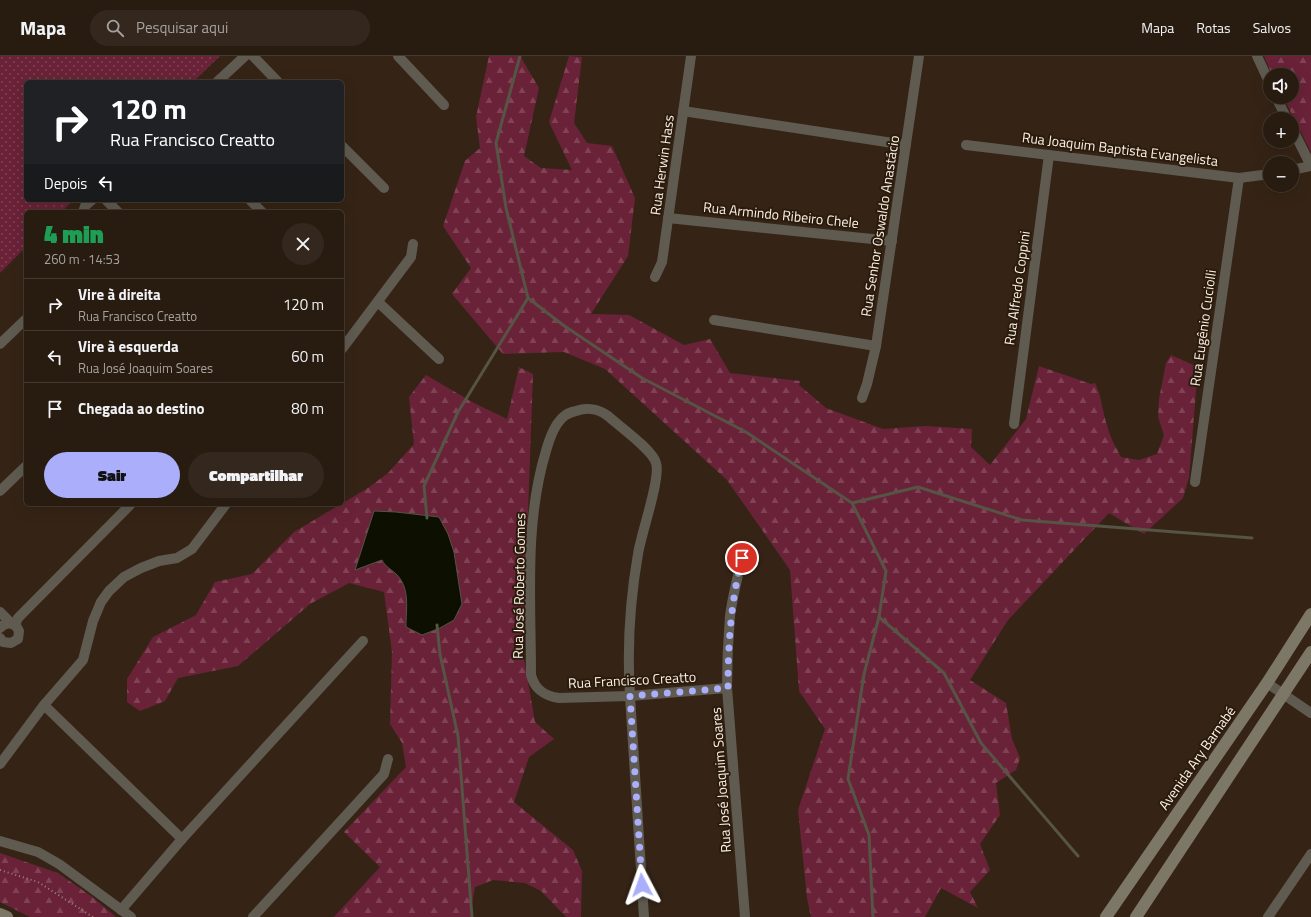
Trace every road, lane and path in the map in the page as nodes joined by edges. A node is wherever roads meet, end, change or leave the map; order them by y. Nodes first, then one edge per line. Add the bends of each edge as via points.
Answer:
1 (245, 56) edge
2 (253, 56) edge
3 (398, 56) edge
4 (691, 56) edge
5 (919, 56) edge
6 (1257, 56) edge
7 (1263, 69) edge
8 (219, 80) edge
9 (276, 80) edge
10 (444, 106) dead end
11 (683, 111) junction
12 (1299, 142) edge
13 (906, 145) junction
14 (966, 145) dead end
15 (344, 148) edge
16 (1049, 155) junction
17 (1311, 166) edge
18 (1299, 169) edge
19 (1263, 175) edge
20 (1239, 178) junction
21 (384, 188) dead end
22 (90, 202) edge
23 (252, 202) edge
24 (84, 210) edge
25 (260, 210) edge
26 (668, 218) junction
27 (892, 241) junction
28 (413, 244) dead end
29 (655, 277) dead end
30 (378, 302) junction
31 (714, 320) dead end
32 (24, 321) edge
33 (0, 344) edge
34 (344, 346) edge
35 (876, 346) junction
36 (439, 359) dead end
37 (862, 398) dead end
38 (1014, 424) dead end
39 (24, 468) edge
40 (1195, 482) dead end
41 (0, 491) edge
42 (129, 506) edge
43 (224, 506) edge
44 (745, 546) dead end
45 (0, 612) edge
46 (1311, 614) edge
47 (13, 624) junction
48 (0, 628) edge
49 (0, 638) edge
50 (363, 641) dead end
51 (1311, 652) edge
52 (1267, 683) junction
53 (728, 688) junction
54 (539, 690) joint
55 (1284, 693) junction
56 (630, 696) junction
57 (44, 705) junction
58 (1311, 713) edge
59 (388, 759) dead end
60 (0, 764) edge
61 (182, 839) junction
62 (0, 841) edge
63 (1311, 854) edge
64 (0, 870) edge
65 (121, 910) junction
66 (0, 914) edge
67 (7, 917) edge
68 (93, 917) edge
69 (131, 917) edge
70 (253, 917) edge
71 (644, 917) edge
72 (745, 917) edge
73 (1106, 917) edge
74 (1136, 917) edge
75 (1268, 917) edge

1 - 8 street
2 - 9 street
3 - 10 street
4 - 11 street, Rua Herwin Hass
5 - 13 street, Rua Senhor Oswaldo Anastácio
6 - 7 street
11 - 13 street
11 - 26 street, Rua Herwin Hass
12 - 17 street
13 - 27 street, Rua Senhor Oswaldo Anastácio
14 - 16 street, Rua Joaquim Baptista Evangelista
15 - 21 street
16 - 20 street, Rua Joaquim Baptista Evangelista
16 - 38 street, Rua Alfredo Coppini
17 - 18 street
19 - 20 street, Rua Joaquim Baptista Evangelista
20 - 40 street, Rua Eugênio Cuciolli
22 - 24 street
23 - 25 street
26 - 27 street, Rua Armindo Ribeiro Chele
26 - 29 street, Rua Herwin Hass via 662,262
27 - 35 street, Rua Senhor Oswaldo Anastácio
28 - 30 street via 411,257
30 - 34 street
30 - 36 street
31 - 35 street
32 - 33 street
35 - 37 street, Rua Senhor Oswaldo Anastácio
39 - 41 street
42 - 47 street
43 - 57 street via 192,549 177,558 141,568 124,577 109,591 93,621 83,660
44 - 53 street, Rua José Joaquim Soares via 730,616
45 - 47 street
46 - 52 street, Avenida Ary Barnabé
47 - 48 street
47 - 49 street via 19,631 18,639 7,643
50 - 61 street
51 - 55 street
52 - 55 street
52 - 73 street, Avenida Ary Barnabé
53 - 56 street, Rua Francisco Creatto
53 - 72 street, Rua José Joaquim Soares
54 - 56 street, Rua Francisco Creatto via 548,696 559,698
54 - 56 street, Rua José Roberto Gomes via 531,676 531,541 534,511 548,443 558,422 566,415 589,409 605,414 650,452 657,464 638,553 629,643
55 - 58 street
55 - 74 street
56 - 71 street
57 - 60 street
57 - 61 street
59 - 70 street via 384,774
61 - 65 street
62 - 65 street via 38,852 59,864
63 - 75 street
64 - 68 path via 38,882
65 - 69 street
66 - 67 street

